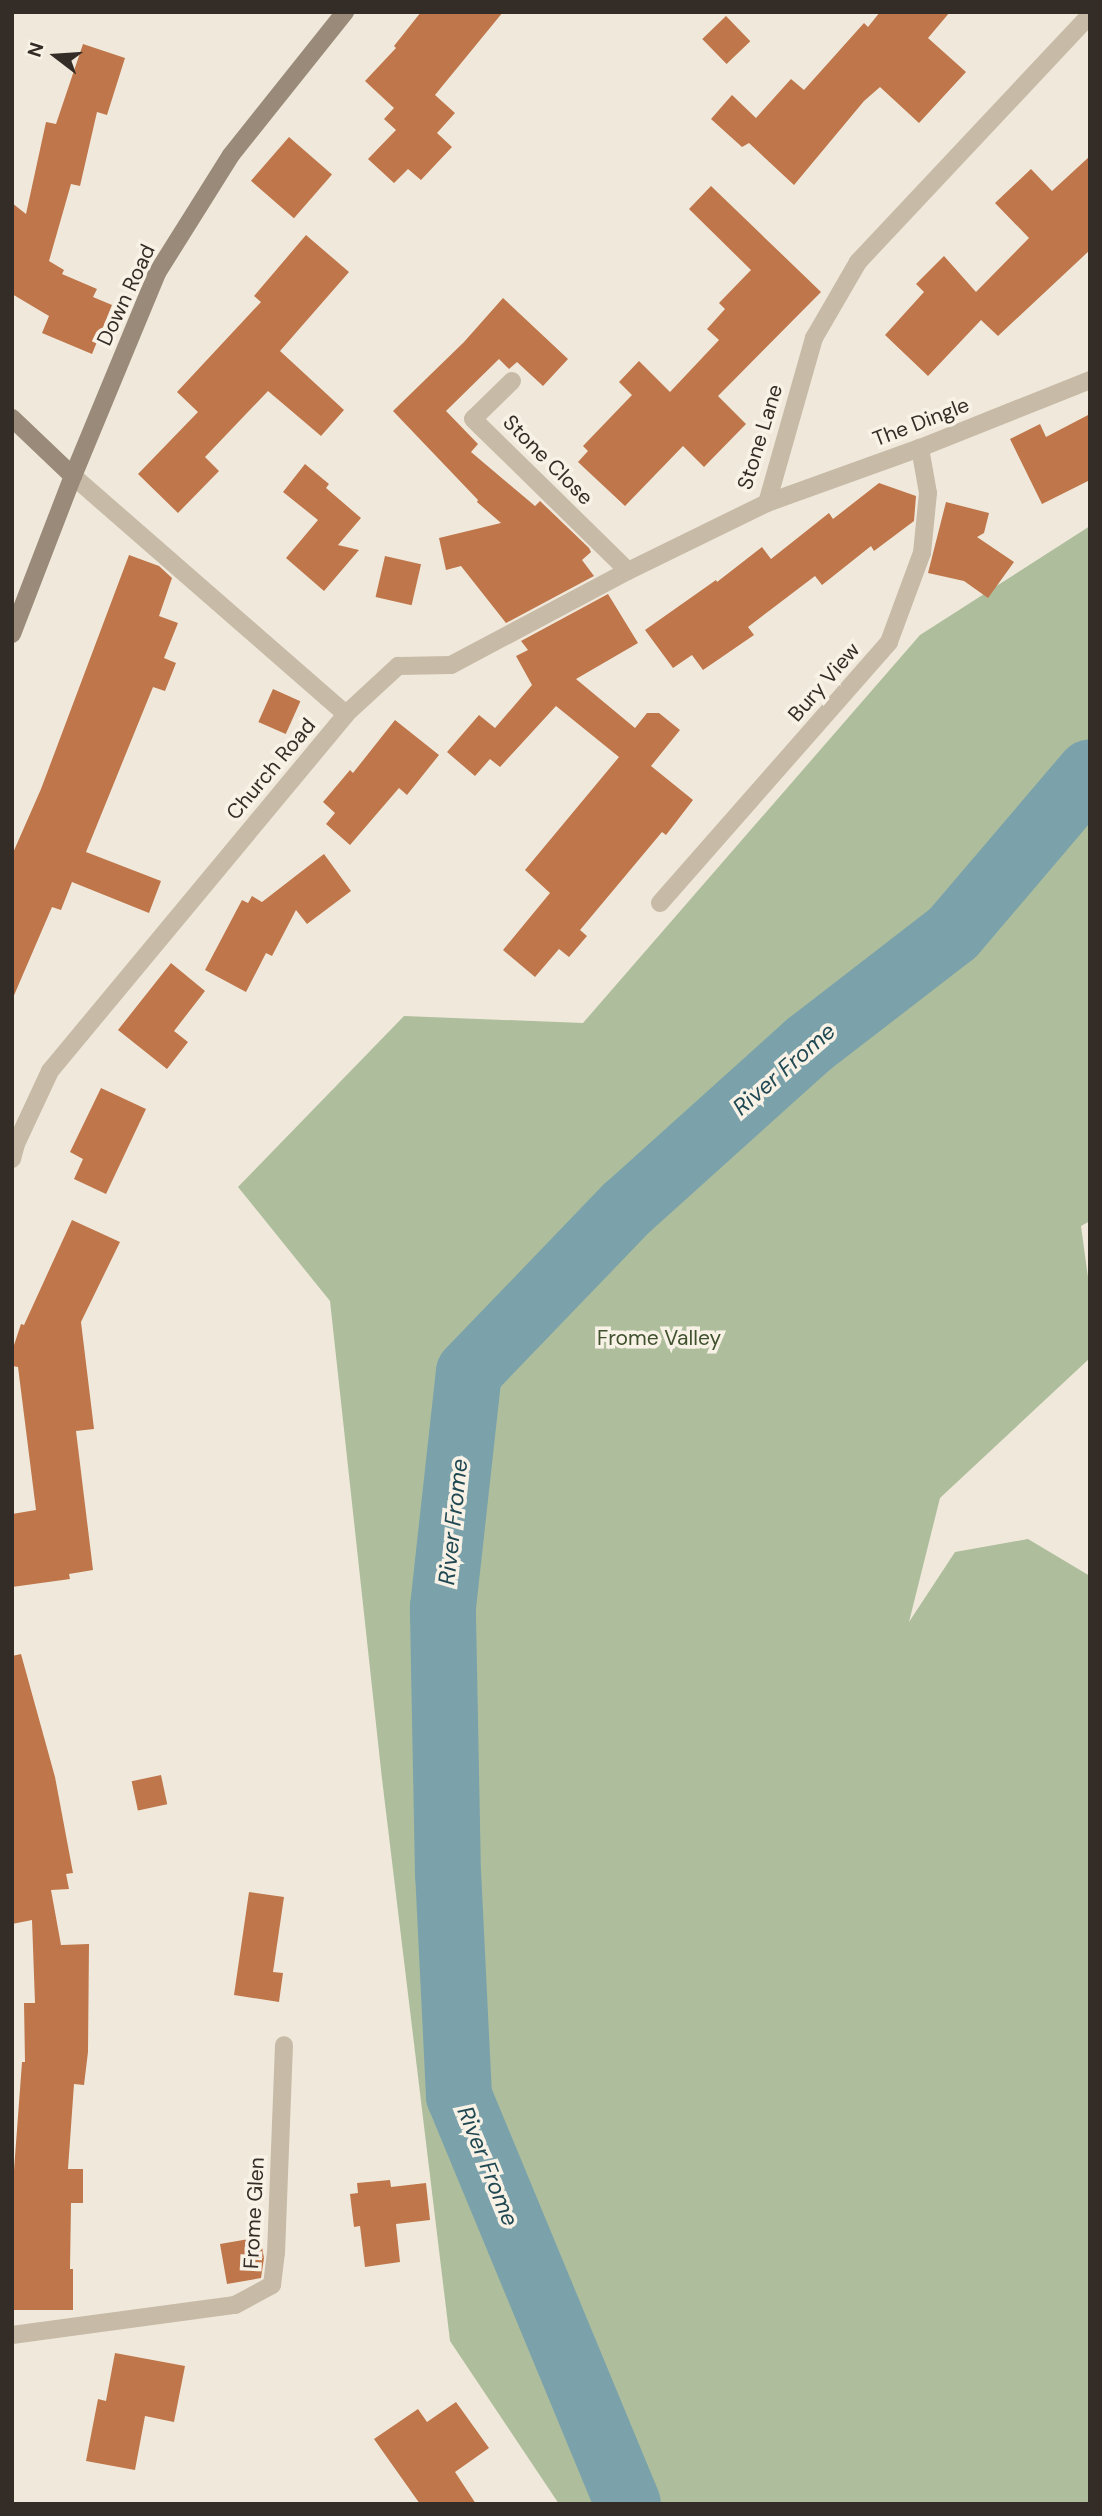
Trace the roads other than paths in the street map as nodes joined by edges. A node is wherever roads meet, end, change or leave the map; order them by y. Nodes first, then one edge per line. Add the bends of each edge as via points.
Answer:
1 (345, 12) edge
2 (1090, 15) edge
3 (1090, 380) edge
4 (512, 382) dead end
5 (12, 418) edge
6 (920, 448) junction
7 (72, 477) junction
8 (766, 503) junction
9 (628, 571) junction
10 (12, 634) edge
11 (346, 714) junction
12 (660, 903) dead end
13 (13, 1148) edge
14 (284, 2045) dead end
15 (12, 2335) edge

1 - 7 street, Down Road via 231,155 157,273
2 - 8 street, Stone Lane via 858,262 814,338
3 - 6 street, The Dingle
4 - 9 street, Stone Close via 473,419
5 - 7 street
6 - 8 street, The Dingle
6 - 12 street, Bury View via 928,493 922,553 889,642
7 - 10 street, Down Road
7 - 11 street, Church Road
8 - 9 street, Stone Lane
9 - 11 street, Stone Lane via 451,665 398,666
11 - 13 street, Church Road via 50,1071
14 - 15 street, Frome Glen via 272,2286 236,2305

